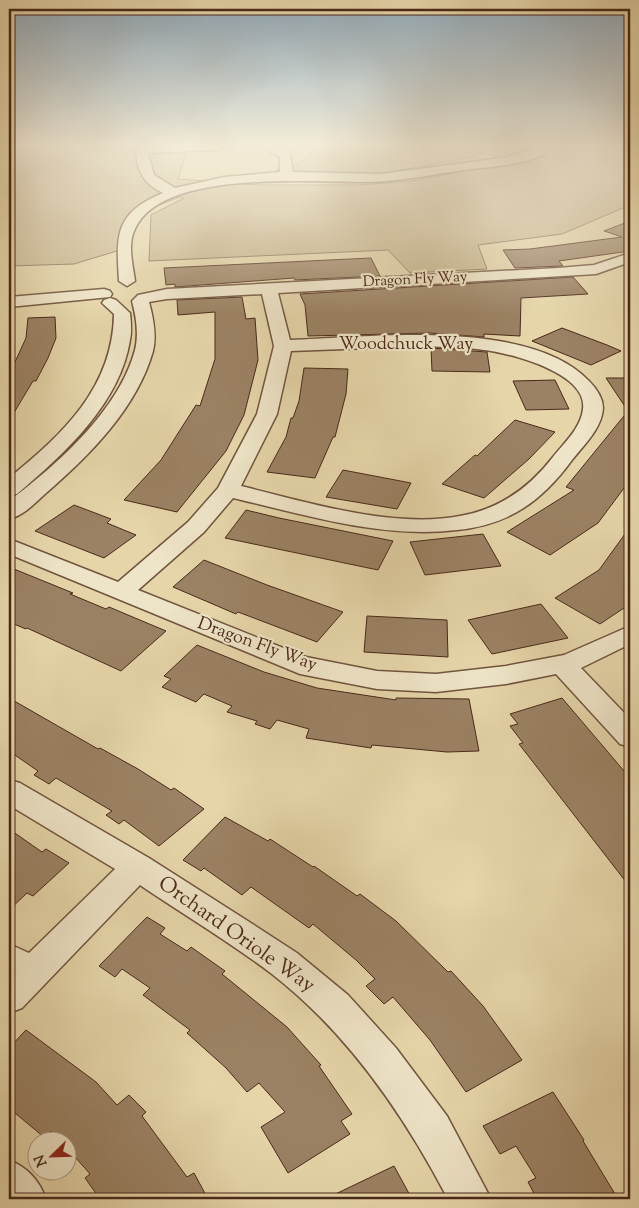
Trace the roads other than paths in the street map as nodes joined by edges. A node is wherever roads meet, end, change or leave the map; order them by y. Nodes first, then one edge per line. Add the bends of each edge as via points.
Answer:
1 (156, 202) edge
2 (629, 259) edge
3 (269, 288) junction
4 (122, 295) junction
5 (9, 302) edge
6 (282, 346) junction
7 (9, 489) edge
8 (228, 490) junction
9 (9, 512) edge
10 (9, 546) edge
11 (122, 591) junction
12 (630, 634) edge
13 (562, 664) junction
14 (630, 737) edge
15 (9, 791) edge
16 (138, 867) junction
17 (16, 977) edge
18 (9, 1181) edge
19 (25, 1199) edge
20 (470, 1199) edge

1 - 4 street via 143,209 127,227
2 - 3 street, Dragon Fly Way via 596,269 558,274
3 - 4 street, Dragon Fly Way
3 - 6 street
4 - 5 street, Dragon Fly Way
4 - 7 street via 124,329 114,369 88,410 50,452
4 - 9 street via 146,329 138,368 126,392 70,458
6 - 8 street via 268,414
6 - 8 street, Woodchuck Way via 447,342 500,348 543,360 580,381 594,404 592,414 588,426 534,491 509,509 468,521 445,525 394,525
8 - 11 street via 196,526
10 - 11 street, Dragon Fly Way
11 - 13 street, Dragon Fly Way via 300,665 377,680 436,683 506,675
12 - 13 street, Dragon Fly Way
13 - 14 street
15 - 16 street, Orchard Oriole Way
16 - 17 street
16 - 20 street, Orchard Oriole Way via 285,964 335,1007 383,1061 433,1130
18 - 19 street

